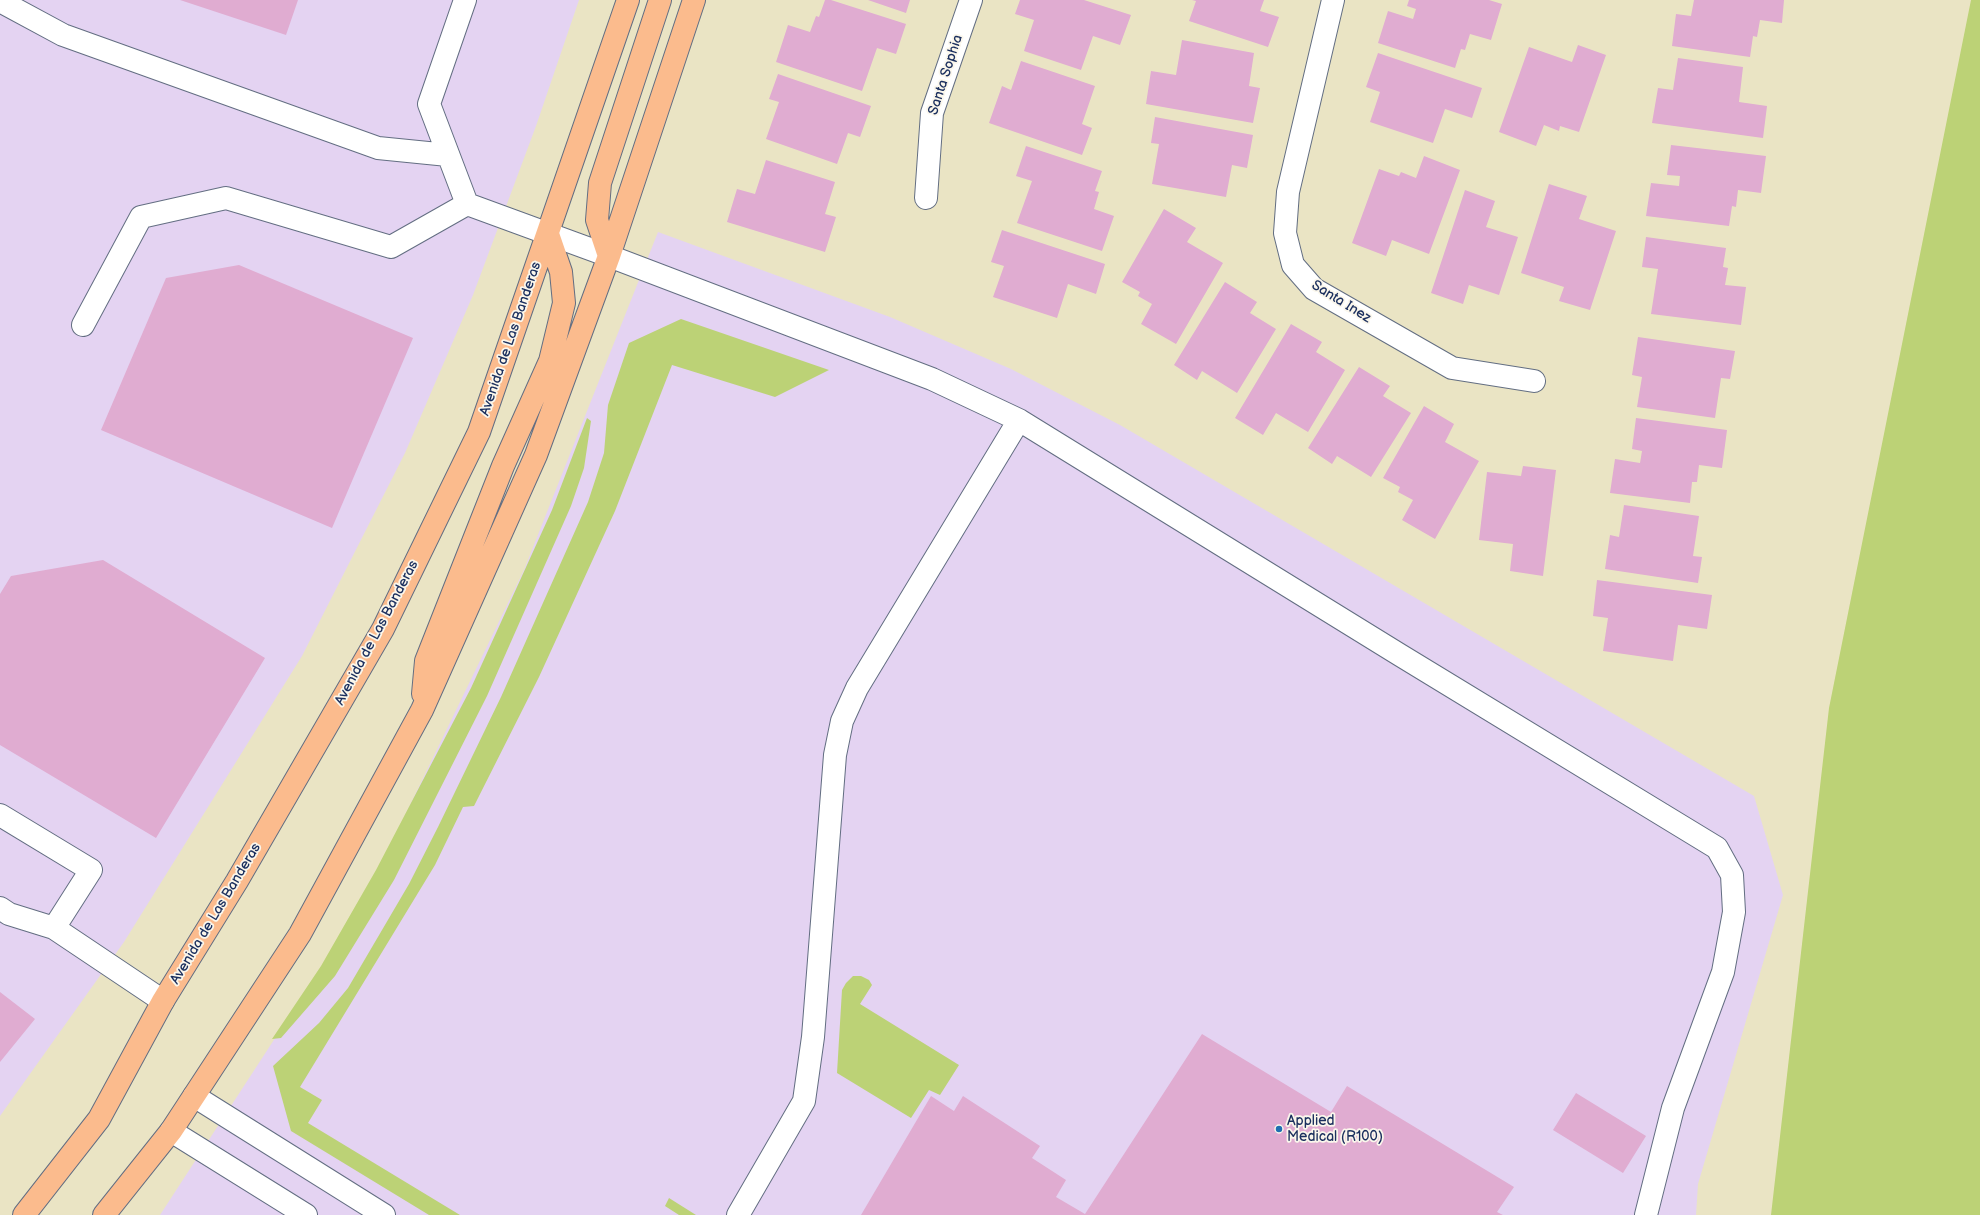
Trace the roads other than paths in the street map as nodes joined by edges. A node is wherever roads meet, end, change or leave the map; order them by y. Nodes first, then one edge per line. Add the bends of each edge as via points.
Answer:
1 (465, 0) edge
2 (628, 0) edge
3 (660, 0) edge
4 (694, 0) edge
5 (971, 0) edge
6 (1332, 0) edge
7 (0, 1) edge
8 (448, 155) junction
9 (926, 198) dead end
10 (467, 204) junction
11 (548, 234) junction
12 (609, 256) junction
13 (83, 325) dead end
14 (1534, 381) dead end
15 (1019, 420) junction
16 (422, 710) junction
17 (0, 815) edge
18 (0, 908) edge
19 (54, 928) junction
20 (163, 1001) junction
21 (194, 1096) junction
22 (171, 1131) junction
23 (24, 1215) edge
24 (104, 1215) edge
25 (306, 1215) edge
26 (384, 1215) edge
27 (738, 1215) edge
28 (1646, 1215) edge

1 - 8 street via 429,104
2 - 11 main road, Avenida de Las Banderas
3 - 12 main road via 600,183 597,220
4 - 12 main road
5 - 9 street, Santa Sophia via 932,113
6 - 14 street, Santa Inez via 1288,192 1285,233 1293,265 1314,289 1452,368
7 - 8 street via 63,35 378,148
8 - 10 street
10 - 11 street
10 - 13 street via 391,247 226,198 141,217
11 - 12 street
11 - 16 main road via 561,272 564,302 550,361 503,466 426,661
11 - 20 main road, Avenida de Las Banderas via 479,432 383,629 237,881
12 - 15 street via 932,379
12 - 16 main road via 536,455
15 - 27 street via 857,688 842,721 835,755 814,1022 804,1101
15 - 28 street via 1717,848 1732,875 1734,912 1723,972 1673,1108
16 - 21 main road via 300,934
17 - 19 street via 91,870
18 - 19 street via 9,914
19 - 20 street
20 - 23 main road, Avenida de Las Banderas via 99,1119
21 - 22 main road
21 - 26 street
22 - 24 main road
22 - 25 street

